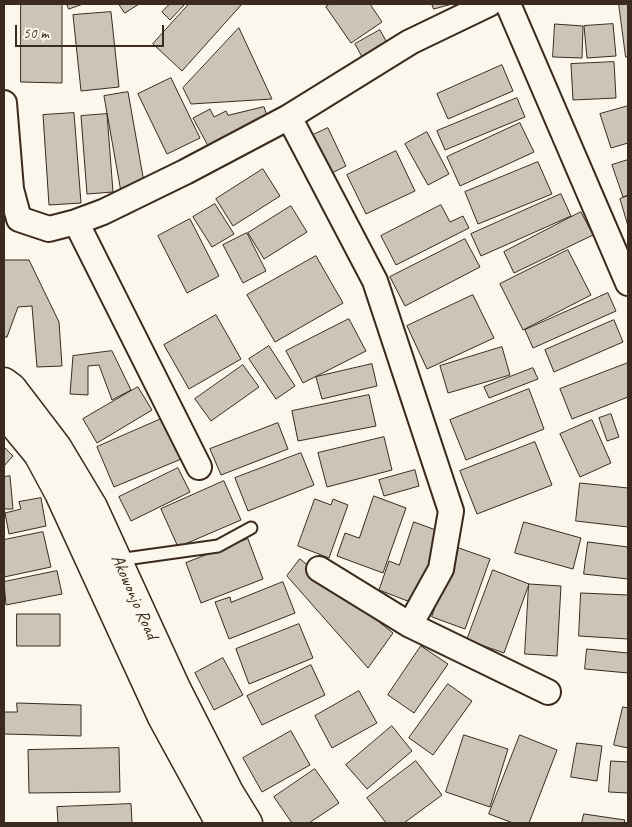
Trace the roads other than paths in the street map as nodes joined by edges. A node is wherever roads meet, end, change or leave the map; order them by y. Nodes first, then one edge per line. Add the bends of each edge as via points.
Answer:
1 (489, 4) edge
2 (508, 4) edge
3 (4, 103) edge
4 (290, 117) junction
5 (76, 222) junction
6 (628, 283) edge
7 (4, 382) edge
8 (4, 413) edge
9 (199, 467) dead end
10 (251, 528) dead end
11 (118, 560) junction
12 (319, 569) dead end
13 (410, 624) junction
14 (548, 692) dead end
15 (220, 823) edge
16 (248, 823) edge

1 - 4 street via 410,42
2 - 6 street
3 - 5 street via 11,188 19,219 48,229
4 - 5 street via 185,172
4 - 13 street via 374,282 451,511 441,569
5 - 9 street
7 - 11 main road, Akowonjo Road via 57,446 93,507
8 - 15 main road, Akowonjo Road via 38,454 59,493 162,717
10 - 11 lane via 218,546
11 - 16 main road, Akowonjo Road via 176,688
12 - 13 street
13 - 14 street

